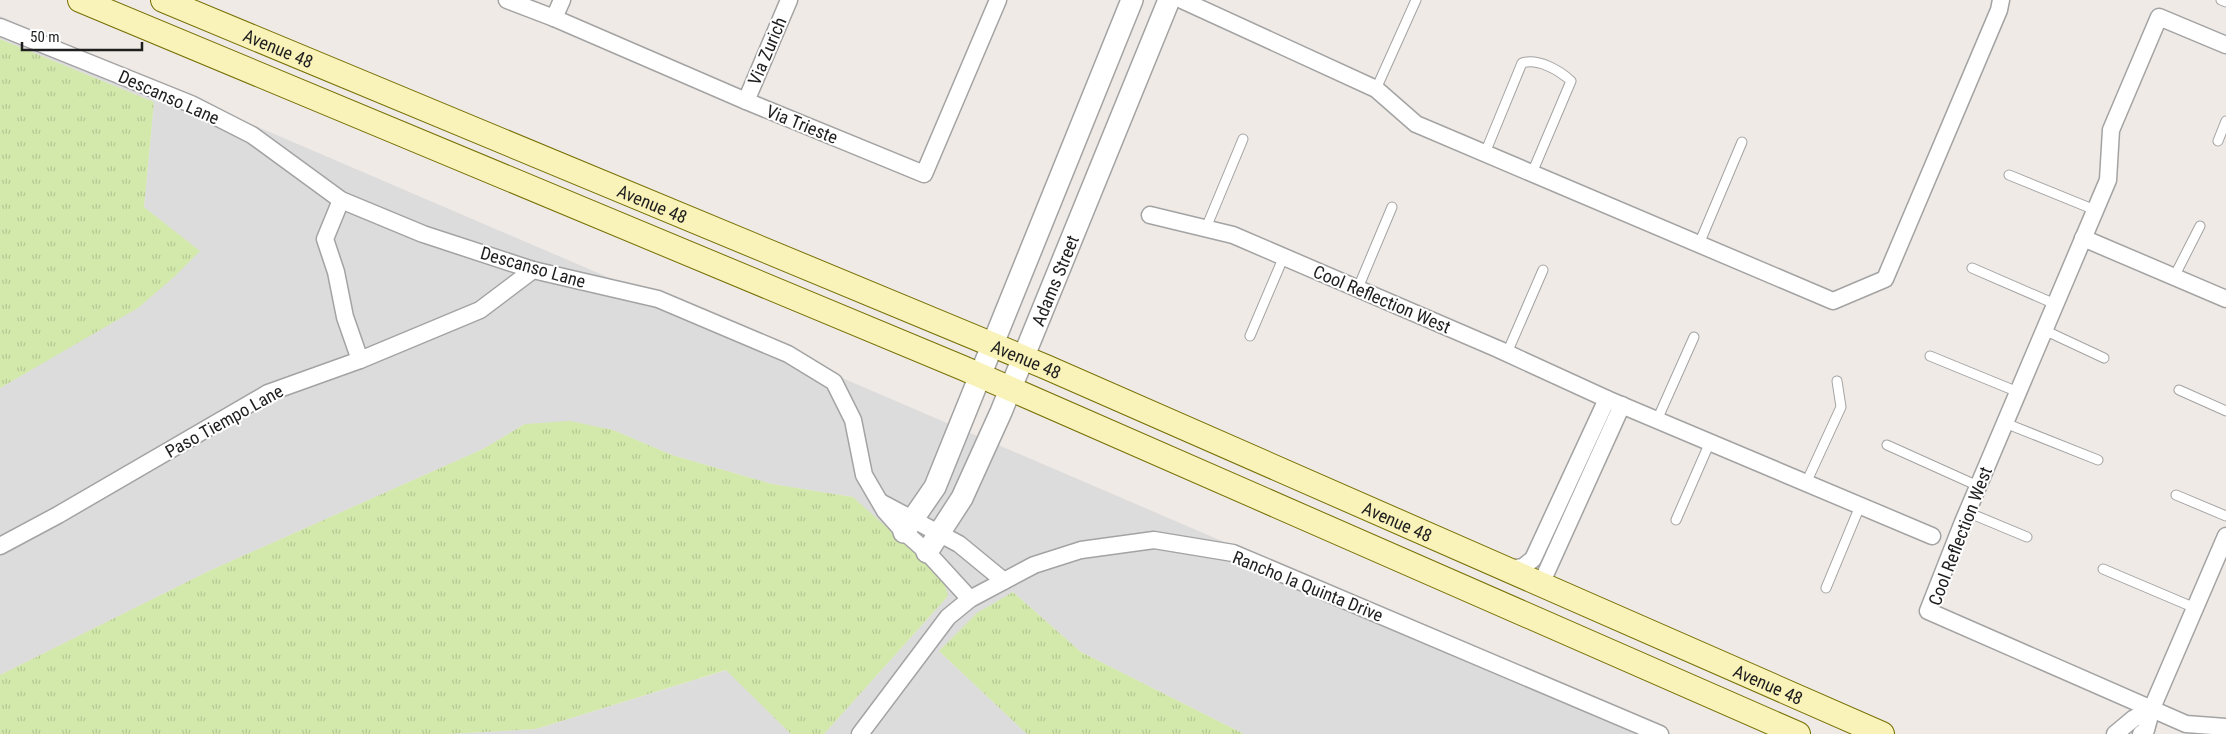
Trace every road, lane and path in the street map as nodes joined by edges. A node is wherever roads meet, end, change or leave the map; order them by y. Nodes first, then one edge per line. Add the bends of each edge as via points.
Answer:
1 (80, 0) edge
2 (163, 0) edge
3 (507, 0) edge
4 (562, 0) edge
5 (789, 0) edge
6 (998, 0) edge
7 (1132, 0) edge
8 (1169, 0) edge
9 (1182, 0) edge
10 (1416, 0) edge
11 (2001, 0) edge
12 (2221, 0) edge
13 (2226, 2) edge
14 (554, 18) junction
15 (0, 27) edge
16 (2226, 45) edge
17 (1376, 89) junction
18 (746, 101) junction
19 (2226, 122) edge
20 (1243, 139) dead end
21 (2218, 141) dead end
22 (1742, 142) dead end
23 (1485, 153) junction
24 (1532, 173) junction
25 (2009, 175) dead end
26 (341, 200) junction
27 (1392, 207) dead end
28 (2095, 210) junction
29 (1150, 215) dead end
30 (2200, 226) dead end
31 (1206, 228) junction
32 (2083, 238) junction
33 (1699, 244) junction
34 (1284, 256) junction
35 (1972, 268) dead end
36 (533, 270) junction
37 (1543, 270) dead end
38 (2174, 277) junction
39 (1358, 288) junction
40 (2226, 299) edge
41 (2055, 304) junction
42 (2044, 330) junction
43 (1250, 336) dead end
44 (1694, 337) dead end
45 (992, 344) junction
46 (1507, 353) junction
47 (1930, 356) dead end
48 (1022, 357) junction
49 (2104, 358) dead end
50 (360, 360) junction
51 (980, 375) junction
52 (1837, 380) dead end
53 (1010, 388) junction
54 (2180, 390) dead end
55 (2018, 392) junction
56 (1615, 402) junction
57 (2226, 411) edge
58 (1657, 420) junction
59 (2005, 422) junction
60 (1710, 442) junction
61 (1887, 445) dead end
62 (2098, 460) dead end
63 (1806, 483) junction
64 (1978, 486) junction
65 (2176, 495) dead end
66 (1860, 506) junction
67 (1967, 512) junction
68 (2226, 516) edge
69 (1676, 520) dead end
70 (909, 525) junction
71 (940, 533) junction
72 (1343, 534) junction
73 (1932, 536) dead end
74 (2226, 536) edge
75 (2027, 537) dead end
76 (0, 546) edge
77 (926, 552) junction
78 (1507, 569) junction
79 (2103, 569) dead end
80 (1004, 581) junction
81 (1541, 584) junction
82 (1826, 588) dead end
83 (970, 599) junction
84 (2195, 608) junction
85 (2152, 708) junction
86 (2226, 727) edge
87 (860, 734) edge
88 (1660, 734) edge
89 (1798, 734) edge
90 (1882, 734) edge
91 (2115, 734) edge
92 (2141, 734) edge

1 - 51 main road, Avenue 48
2 - 45 main road, Avenue 48
3 - 14 street, Via Trieste
4 - 14 street
5 - 18 street, Via Zurich
6 - 18 street, Via Trieste via 924,174
7 - 45 street, Adams Street
8 - 48 street, Adams Street
9 - 17 street
10 - 17 lane
11 - 33 street via 1885,278 1833,301
12 - 13 lane
14 - 18 street, Via Trieste
15 - 26 street, Descanso Lane via 209,113 252,135
16 - 28 street, Cool Reflection West via 2159,17 2111,130 2108,180
17 - 23 street via 1416,124
19 - 21 lane
20 - 31 lane
22 - 33 lane
23 - 24 street
23 - 24 lane via 1522,63 1529,61 1560,72 1571,81
24 - 33 street
25 - 28 lane
26 - 36 street, Descanso Lane via 423,234
26 - 50 street via 325,239
27 - 39 lane
28 - 32 street, Cool Reflection West
29 - 31 street, Cool Reflection West
30 - 38 lane
31 - 34 street, Cool Reflection West via 1233,235
32 - 38 street
32 - 41 street, Cool Reflection West
34 - 39 street, Cool Reflection West
34 - 43 lane
35 - 41 lane
36 - 50 street, Paso Tiempo Lane via 480,310
36 - 70 street, Descanso Lane via 658,298 788,354 834,382 853,420 864,475 880,502
37 - 46 lane
38 - 40 street
39 - 46 street, Cool Reflection West
41 - 42 street, Cool Reflection West
42 - 49 lane
42 - 55 street, Cool Reflection West
44 - 58 lane
45 - 48 main road, Avenue 48
45 - 51 street, Adams Street
46 - 56 street, Cool Reflection West
47 - 55 lane
48 - 53 street, Adams Street
48 - 78 main road, Avenue 48
50 - 76 street, Paso Tiempo Lane via 268,393
51 - 53 main road, Avenue 48
51 - 70 street, Adams Street via 935,487
52 - 63 lane via 1841,407
53 - 71 street, Adams Street via 962,498
53 - 72 main road, Avenue 48
54 - 57 lane
55 - 59 street, Cool Reflection West
56 - 58 street, Cool Reflection West
56 - 78 street via 1533,559 1523,567
56 - 81 street
58 - 60 street, Cool Reflection West
59 - 62 lane
59 - 64 street, Cool Reflection West
60 - 63 street, Cool Reflection West
60 - 69 lane
61 - 64 lane
63 - 66 street, Cool Reflection West
64 - 67 street, Cool Reflection West
65 - 68 lane
66 - 73 street, Cool Reflection West
66 - 82 lane
67 - 75 lane
67 - 85 street, Cool Reflection West via 1928,611
70 - 71 street
70 - 77 street
71 - 77 street, Adams Street
71 - 80 street via 959,544
72 - 81 main road via 1395,541 1510,591 1529,590
72 - 89 main road, Avenue 48
74 - 84 street
77 - 83 street
78 - 81 main road, Avenue 48
79 - 84 lane
80 - 83 street, Rancho la Quinta Drive
80 - 88 street, Rancho la Quinta Drive via 1034,565 1081,550 1154,540 1233,552
81 - 90 main road, Avenue 48
83 - 87 street, Rancho la Quinta Drive via 948,617
84 - 85 street
85 - 86 street, Cool Reflection West via 2186,724
85 - 91 street
85 - 92 street via 2146,730

